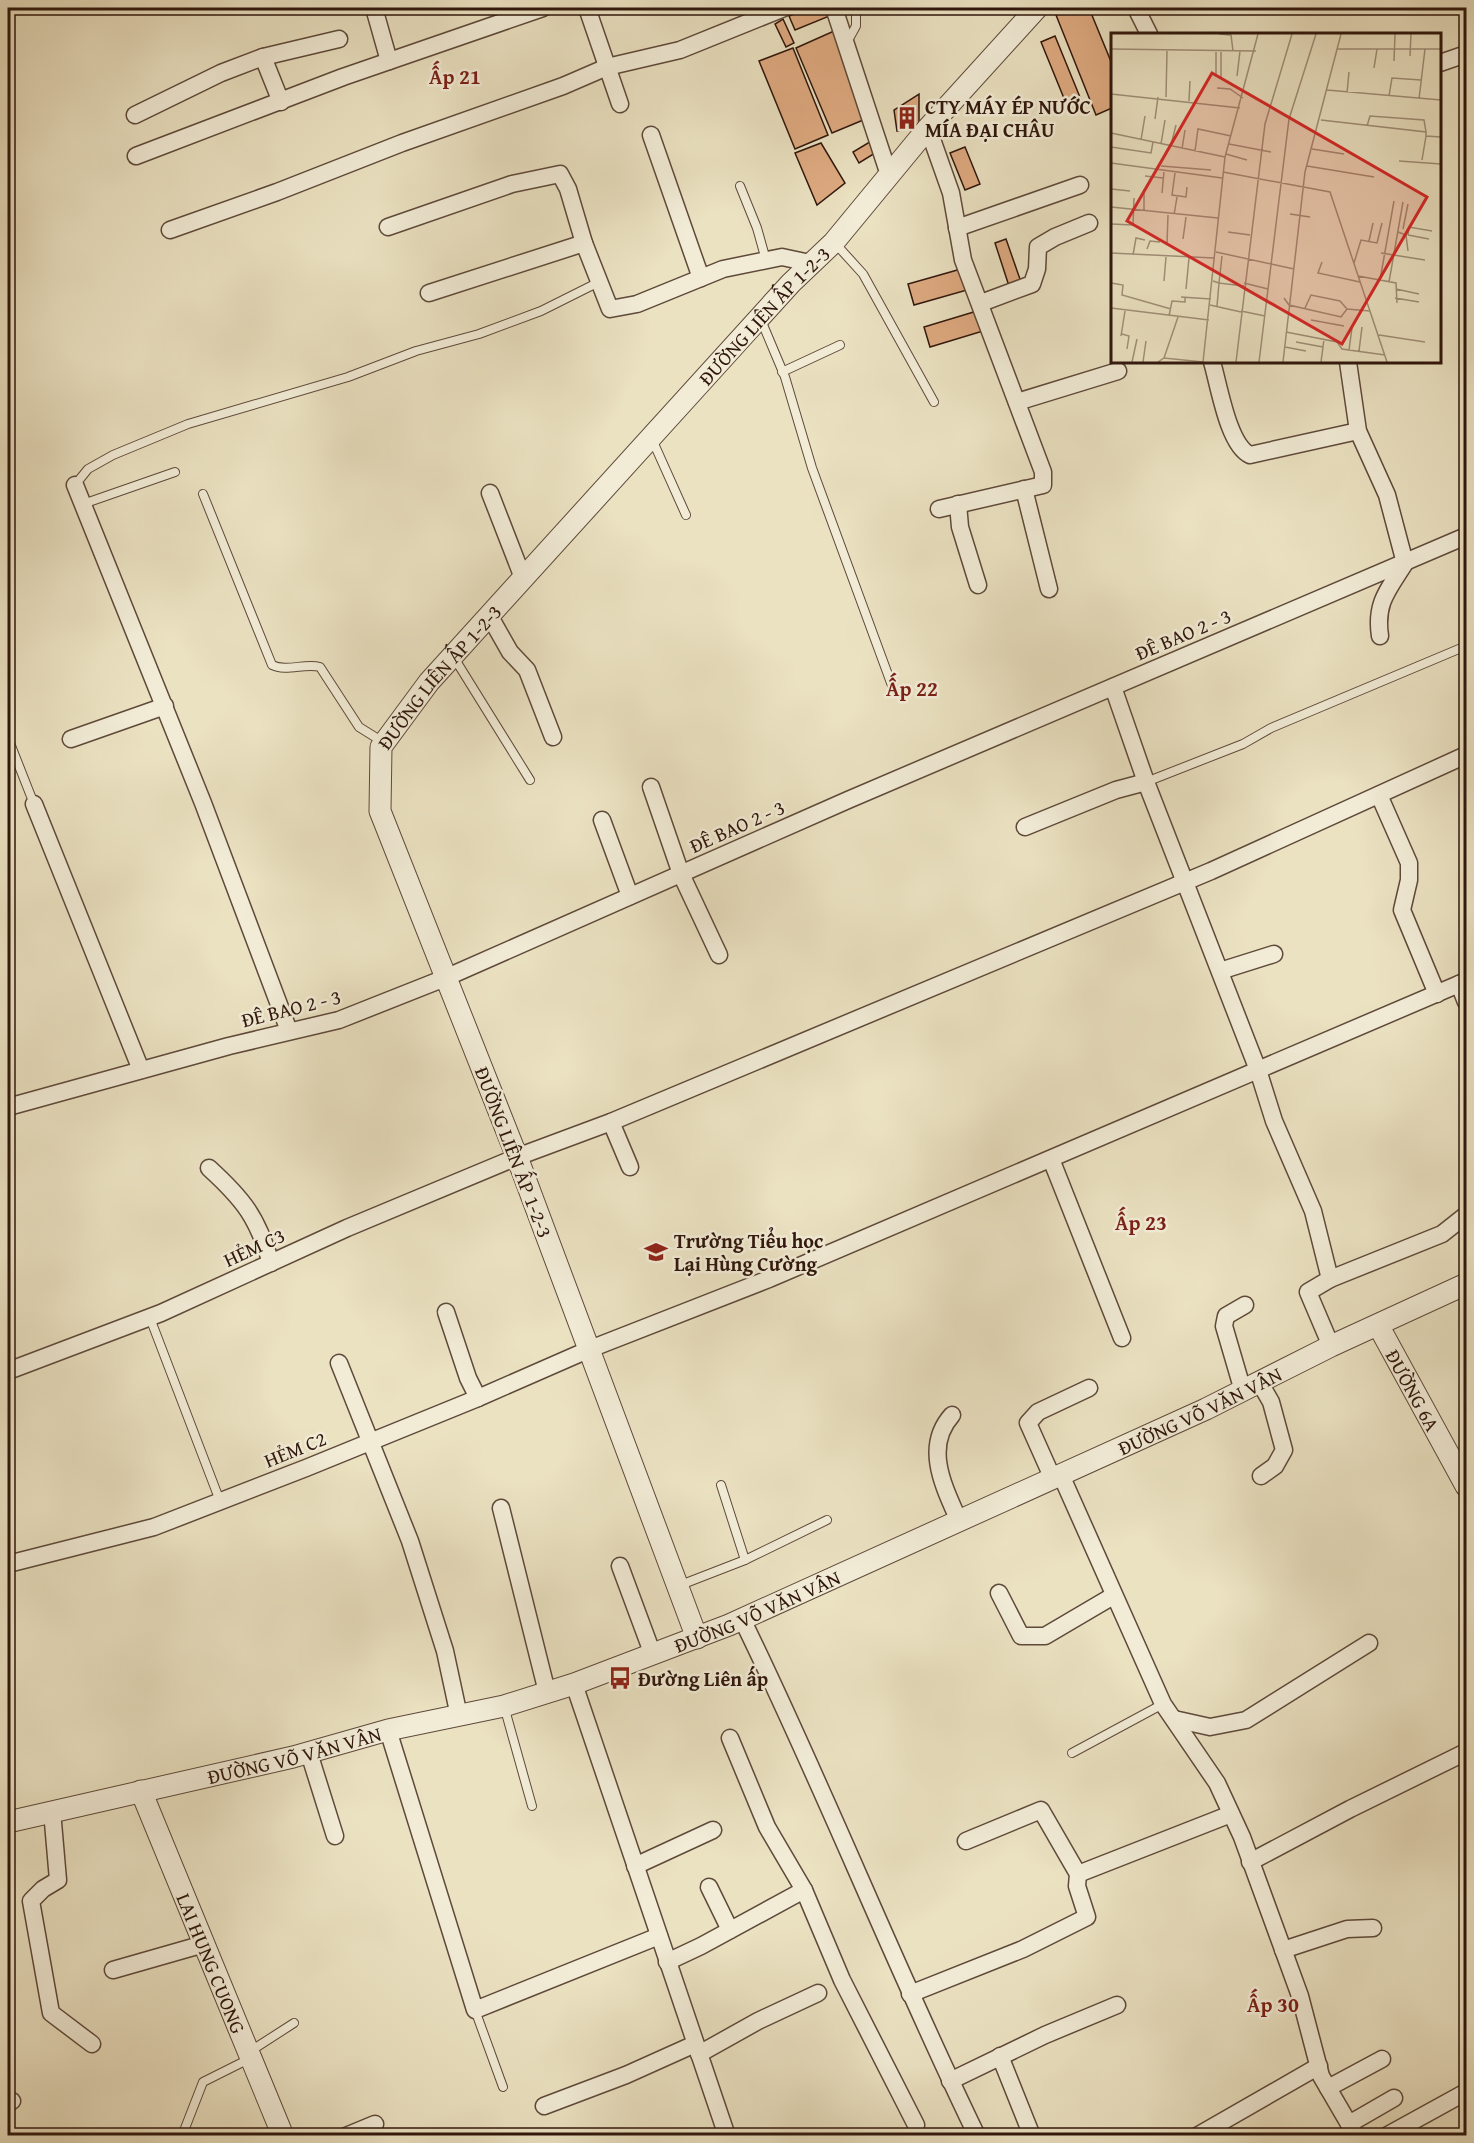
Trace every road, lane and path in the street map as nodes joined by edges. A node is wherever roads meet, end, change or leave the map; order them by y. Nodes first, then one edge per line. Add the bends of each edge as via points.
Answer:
1 (374, 8) edge
2 (543, 8) edge
3 (587, 8) edge
4 (784, 8) edge
5 (834, 8) edge
6 (856, 8) edge
7 (1036, 8) edge
8 (1136, 8) edge
9 (1148, 33) edge
10 (339, 39) dead end
11 (846, 44) junction
12 (1467, 54) edge
13 (263, 57) junction
14 (389, 61) junction
15 (1441, 63) edge
16 (607, 67) junction
17 (281, 102) junction
18 (620, 104) dead end
19 (135, 115) dead end
20 (928, 128) junction
21 (651, 135) dead end
22 (136, 156) dead end
23 (889, 175) junction
24 (1080, 185) dead end
25 (740, 186) dead end
26 (1089, 224) dead end
27 (388, 227) dead end
28 (957, 228) junction
29 (170, 230) dead end
30 (834, 242) junction
31 (584, 243) junction
32 (766, 260) junction
33 (810, 263) junction
34 (701, 278) junction
35 (599, 282) junction
36 (429, 293) dead end
37 (981, 303) junction
38 (760, 317) junction
39 (840, 345) dead end
40 (1212, 363) edge
41 (1348, 363) edge
42 (1118, 371) dead end
43 (782, 372) junction
44 (934, 402) dead end
45 (1017, 402) junction
46 (1358, 431) junction
47 (651, 437) junction
48 (176, 472) dead end
49 (75, 485) joint
50 (1024, 489) junction
51 (490, 493) dead end
52 (202, 494) dead end
53 (83, 504) junction
54 (958, 504) junction
55 (939, 509) dead end
56 (686, 515) dead end
57 (1467, 536) edge
58 (1405, 563) junction
59 (523, 578) junction
60 (978, 585) dead end
61 (1049, 589) dead end
62 (489, 615) junction
63 (1380, 636) dead end
64 (1467, 646) edge
65 (453, 655) junction
66 (1113, 687) junction
67 (894, 690) dead end
68 (165, 706) junction
69 (553, 737) dead end
70 (8, 738) edge
71 (71, 739) dead end
72 (383, 742) junction
73 (1467, 755) edge
74 (530, 780) dead end
75 (1146, 782) junction
76 (651, 787) dead end
77 (1379, 795) junction
78 (34, 804) joint
79 (602, 820) dead end
80 (1025, 827) dead end
81 (681, 874) junction
82 (1186, 881) junction
83 (630, 896) junction
84 (1274, 954) dead end
85 (719, 956) dead end
86 (1220, 971) junction
87 (445, 978) junction
88 (1463, 983) edge
89 (1437, 994) junction
90 (1467, 1002) edge
91 (289, 1031) junction
92 (141, 1070) junction
93 (1258, 1070) junction
94 (8, 1107) edge
95 (611, 1122) junction
96 (518, 1157) junction
97 (1051, 1159) junction
98 (630, 1167) dead end
99 (209, 1168) dead end
100 (1467, 1215) edge
101 (271, 1263) junction
102 (1330, 1279) junction
103 (1467, 1284) edge
104 (1245, 1305) dead end
105 (446, 1312) dead end
106 (150, 1317) junction
107 (1378, 1325) junction
108 (1122, 1338) dead end
109 (1331, 1346) junction
110 (590, 1348) junction
111 (339, 1363) dead end
112 (8, 1371) edge
113 (1251, 1387) junction
114 (1089, 1388) dead end
115 (478, 1398) junction
116 (952, 1415) dead end
117 (369, 1443) junction
118 (1261, 1476) dead end
119 (1057, 1477) junction
120 (721, 1485) dead end
121 (1467, 1486) edge
122 (220, 1501) junction
123 (501, 1508) dead end
124 (827, 1520) dead end
125 (959, 1521) junction
126 (745, 1560) junction
127 (8, 1564) edge
128 (620, 1566) dead end
129 (678, 1586) junction
130 (999, 1593) dead end
131 (1113, 1596) junction
132 (742, 1619) junction
133 (697, 1638) junction
134 (1369, 1643) dead end
135 (653, 1654) junction
136 (574, 1684) junction
137 (547, 1692) junction
138 (1163, 1704) junction
139 (504, 1706) junction
140 (459, 1716) junction
141 (1174, 1719) junction
142 (388, 1730) junction
143 (730, 1738) dead end
144 (1467, 1752) edge
145 (309, 1753) junction
146 (1072, 1753) dead end
147 (141, 1791) junction
148 (532, 1806) dead end
149 (52, 1811) junction
150 (1231, 1814) junction
151 (8, 1822) edge
152 (713, 1830) dead end
153 (335, 1836) dead end
154 (966, 1840) dead end
155 (1250, 1862) junction
156 (635, 1866) junction
157 (1078, 1874) junction
158 (709, 1887) dead end
159 (804, 1890) junction
160 (1373, 1928) dead end
161 (730, 1930) junction
162 (659, 1936) junction
163 (204, 1944) junction
164 (1283, 1950) junction
165 (667, 1962) junction
166 (113, 1970) dead end
167 (818, 1993) dead end
168 (910, 1994) junction
169 (1117, 2005) dead end
170 (475, 2010) junction
171 (294, 2023) dead end
172 (92, 2044) dead end
173 (697, 2049) junction
174 (250, 2055) junction
175 (1000, 2056) junction
176 (1382, 2058) dead end
177 (1319, 2066) junction
178 (950, 2081) junction
179 (503, 2087) dead end
180 (1328, 2088) junction
181 (1467, 2092) edge
182 (1394, 2098) dead end
183 (544, 2106) dead end
184 (375, 2124) dead end
185 (916, 2125) dead end
186 (1353, 2130) edge
187 (182, 2136) edge
188 (283, 2136) edge
189 (346, 2136) edge
190 (727, 2136) edge
191 (976, 2136) edge
192 (1032, 2136) edge
193 (1197, 2136) edge
194 (1386, 2136) edge

1 - 14 street
2 - 14 street
3 - 16 street
4 - 16 street via 680,50
5 - 11 street
6 - 11 lane via 856,26
7 - 20 street, ĐƯỜNG LIÊN ẤP 1-2-3
8 - 9 street
10 - 13 street
11 - 23 street
12 - 15 street
13 - 17 street
13 - 19 street
14 - 17 street
16 - 18 street
16 - 29 street
17 - 22 street
20 - 23 street, ĐƯỜNG LIÊN ẤP 1-2-3
20 - 28 street via 951,193
21 - 34 street
23 - 30 street, ĐƯỜNG LIÊN ẤP 1-2-3
24 - 28 street
25 - 32 lane
26 - 37 street via 1038,247 1038,268 1032,284
27 - 31 street via 512,184 560,174
28 - 37 street via 963,260
30 - 33 street, ĐƯỜNG LIÊN ẤP 1-2-3
30 - 44 lane via 863,274
31 - 35 street
31 - 36 street
32 - 33 street via 782,257
32 - 34 street
33 - 38 street, ĐƯỜNG LIÊN ẤP 1-2-3
34 - 35 street via 637,304 610,309
35 - 49 lane via 541,311 479,334 188,424 113,455 88,469
37 - 45 street
38 - 43 lane
38 - 47 street, ĐƯỜNG LIÊN ẤP 1-2-3
39 - 43 lane
40 - 46 street via 1235,441 1250,455
41 - 46 street
42 - 45 street
43 - 67 lane via 812,468
45 - 50 street via 1043,472 1043,485
46 - 58 street via 1387,495
47 - 56 lane
47 - 59 street, ĐƯỜNG LIÊN ẤP 1-2-3
48 - 53 lane
49 - 53 street
50 - 54 street
50 - 61 street
51 - 59 street
52 - 72 lane via 272,665 320,666 359,727
53 - 68 street
54 - 55 street
54 - 60 street via 960,527
57 - 58 street, ĐÊ BAO 2 - 3
58 - 63 street via 1381,600 1377,618
58 - 66 street, ĐÊ BAO 2 - 3
59 - 62 street, ĐƯỜNG LIÊN ẤP 1-2-3
62 - 65 street, ĐƯỜNG LIÊN ẤP 1-2-3
62 - 69 street via 510,652 527,670
64 - 75 lane
65 - 72 street, ĐƯỜNG LIÊN ẤP 1-2-3
65 - 74 lane
66 - 75 street
66 - 81 street, ĐÊ BAO 2 - 3
68 - 71 street
68 - 91 street
70 - 78 lane
72 - 87 street, ĐƯỜNG LIÊN ẤP 1-2-3 via 380,811
73 - 77 street, HẺM C3
75 - 80 street
75 - 82 street
76 - 81 street
77 - 82 street, HẺM C3
77 - 89 street via 1409,863 1402,910
78 - 92 street
79 - 83 street
81 - 83 street, ĐÊ BAO 2 - 3
81 - 85 street
82 - 86 street
82 - 95 street, HẺM C3
83 - 87 street, ĐÊ BAO 2 - 3
84 - 86 street
86 - 93 street
87 - 91 street, ĐÊ BAO 2 - 3 via 339,1020
87 - 96 street, ĐƯỜNG LIÊN ẤP 1-2-3
88 - 89 street, HẺM C2
88 - 90 street
89 - 93 street, HẺM C2
91 - 92 street, ĐÊ BAO 2 - 3
92 - 94 street, ĐÊ BAO 2 - 3
93 - 97 street, HẺM C2
93 - 102 street via 1274,1121 1313,1211
95 - 96 street, HẺM C3
95 - 98 street
96 - 101 street, HẺM C3
96 - 110 street, ĐƯỜNG LIÊN ẤP 1-2-3
97 - 108 street
97 - 110 street, HẺM C2 via 769,1279
99 - 101 street via 248,1207
100 - 102 street via 1442,1234
101 - 106 street, HẺM C3
102 - 109 street via 1308,1292
103 - 107 street, ĐƯỜNG VÕ VĂN VÂN
104 - 113 street via 1226,1316 1224,1326
105 - 115 street
106 - 112 street, HẺM C3
106 - 122 lane
107 - 109 street, ĐƯỜNG VÕ VĂN VÂN
107 - 121 street, ĐƯỜNG 6A
109 - 113 street, ĐƯỜNG VÕ VĂN VÂN
110 - 115 street, HẺM C2
110 - 129 street, ĐƯỜNG LIÊN ẤP 1-2-3
111 - 117 street
113 - 118 street via 1271,1401 1284,1450 1275,1466
113 - 119 street, ĐƯỜNG VÕ VĂN VÂN
114 - 119 street via 1038,1412 1028,1423
115 - 117 street, HẺM C2
116 - 125 street via 937,1440 942,1483
117 - 122 street, HẺM C2
117 - 140 street via 410,1541 445,1651
119 - 125 street, ĐƯỜNG VÕ VĂN VÂN
119 - 131 street
120 - 126 lane
122 - 127 street, HẺM C2 via 154,1527
123 - 137 street
124 - 126 lane
125 - 132 street, ĐƯỜNG VÕ VĂN VÂN
126 - 129 lane
128 - 135 street
129 - 133 street, ĐƯỜNG LIÊN ẤP 1-2-3
130 - 131 street via 1021,1636 1045,1636
131 - 138 street
132 - 133 street, ĐƯỜNG VÕ VĂN VÂN
132 - 168 street via 842,1832
133 - 135 street, ĐƯỜNG VÕ VĂN VÂN
134 - 141 street via 1246,1720 1210,1727
135 - 136 street, ĐƯỜNG VÕ VĂN VÂN
136 - 137 street, ĐƯỜNG VÕ VĂN VÂN
136 - 156 street
137 - 139 street, ĐƯỜNG VÕ VĂN VÂN
138 - 141 street
138 - 146 lane
139 - 140 street, ĐƯỜNG VÕ VĂN VÂN
139 - 148 lane
140 - 142 street, ĐƯỜNG VÕ VĂN VÂN
141 - 150 street via 1217,1783
142 - 145 street, ĐƯỜNG VÕ VĂN VÂN
142 - 170 street
143 - 159 street via 767,1827
144 - 155 street
145 - 147 street, ĐƯỜNG VÕ VĂN VÂN
145 - 153 street
147 - 149 street, ĐƯỜNG VÕ VĂN VÂN
147 - 163 street, LAI HUNG CUONG
149 - 151 street, ĐƯỜNG VÕ VĂN VÂN
149 - 172 street via 58,1880 42,1888 31,1901 37,1941 51,2013
150 - 155 street
150 - 157 street
152 - 156 street
154 - 157 street via 1041,1810
155 - 164 street
156 - 162 street
157 - 168 street via 1077,1886 1087,1917 1023,1949
158 - 161 street
159 - 161 street
159 - 185 street via 842,1980
160 - 164 street via 1347,1929
161 - 165 street
162 - 165 street
162 - 170 street
163 - 166 street
163 - 174 street, LAI HUNG CUONG
164 - 177 street
165 - 173 street
167 - 173 street
168 - 178 street
169 - 175 street
170 - 179 lane
171 - 174 lane
173 - 183 street
173 - 190 street
174 - 187 lane via 203,2082
174 - 188 street, LAI HUNG CUONG
175 - 178 street
175 - 192 street
176 - 180 street
177 - 180 street
177 - 193 street
178 - 191 street
180 - 186 street
181 - 194 street
182 - 186 street
184 - 189 street

